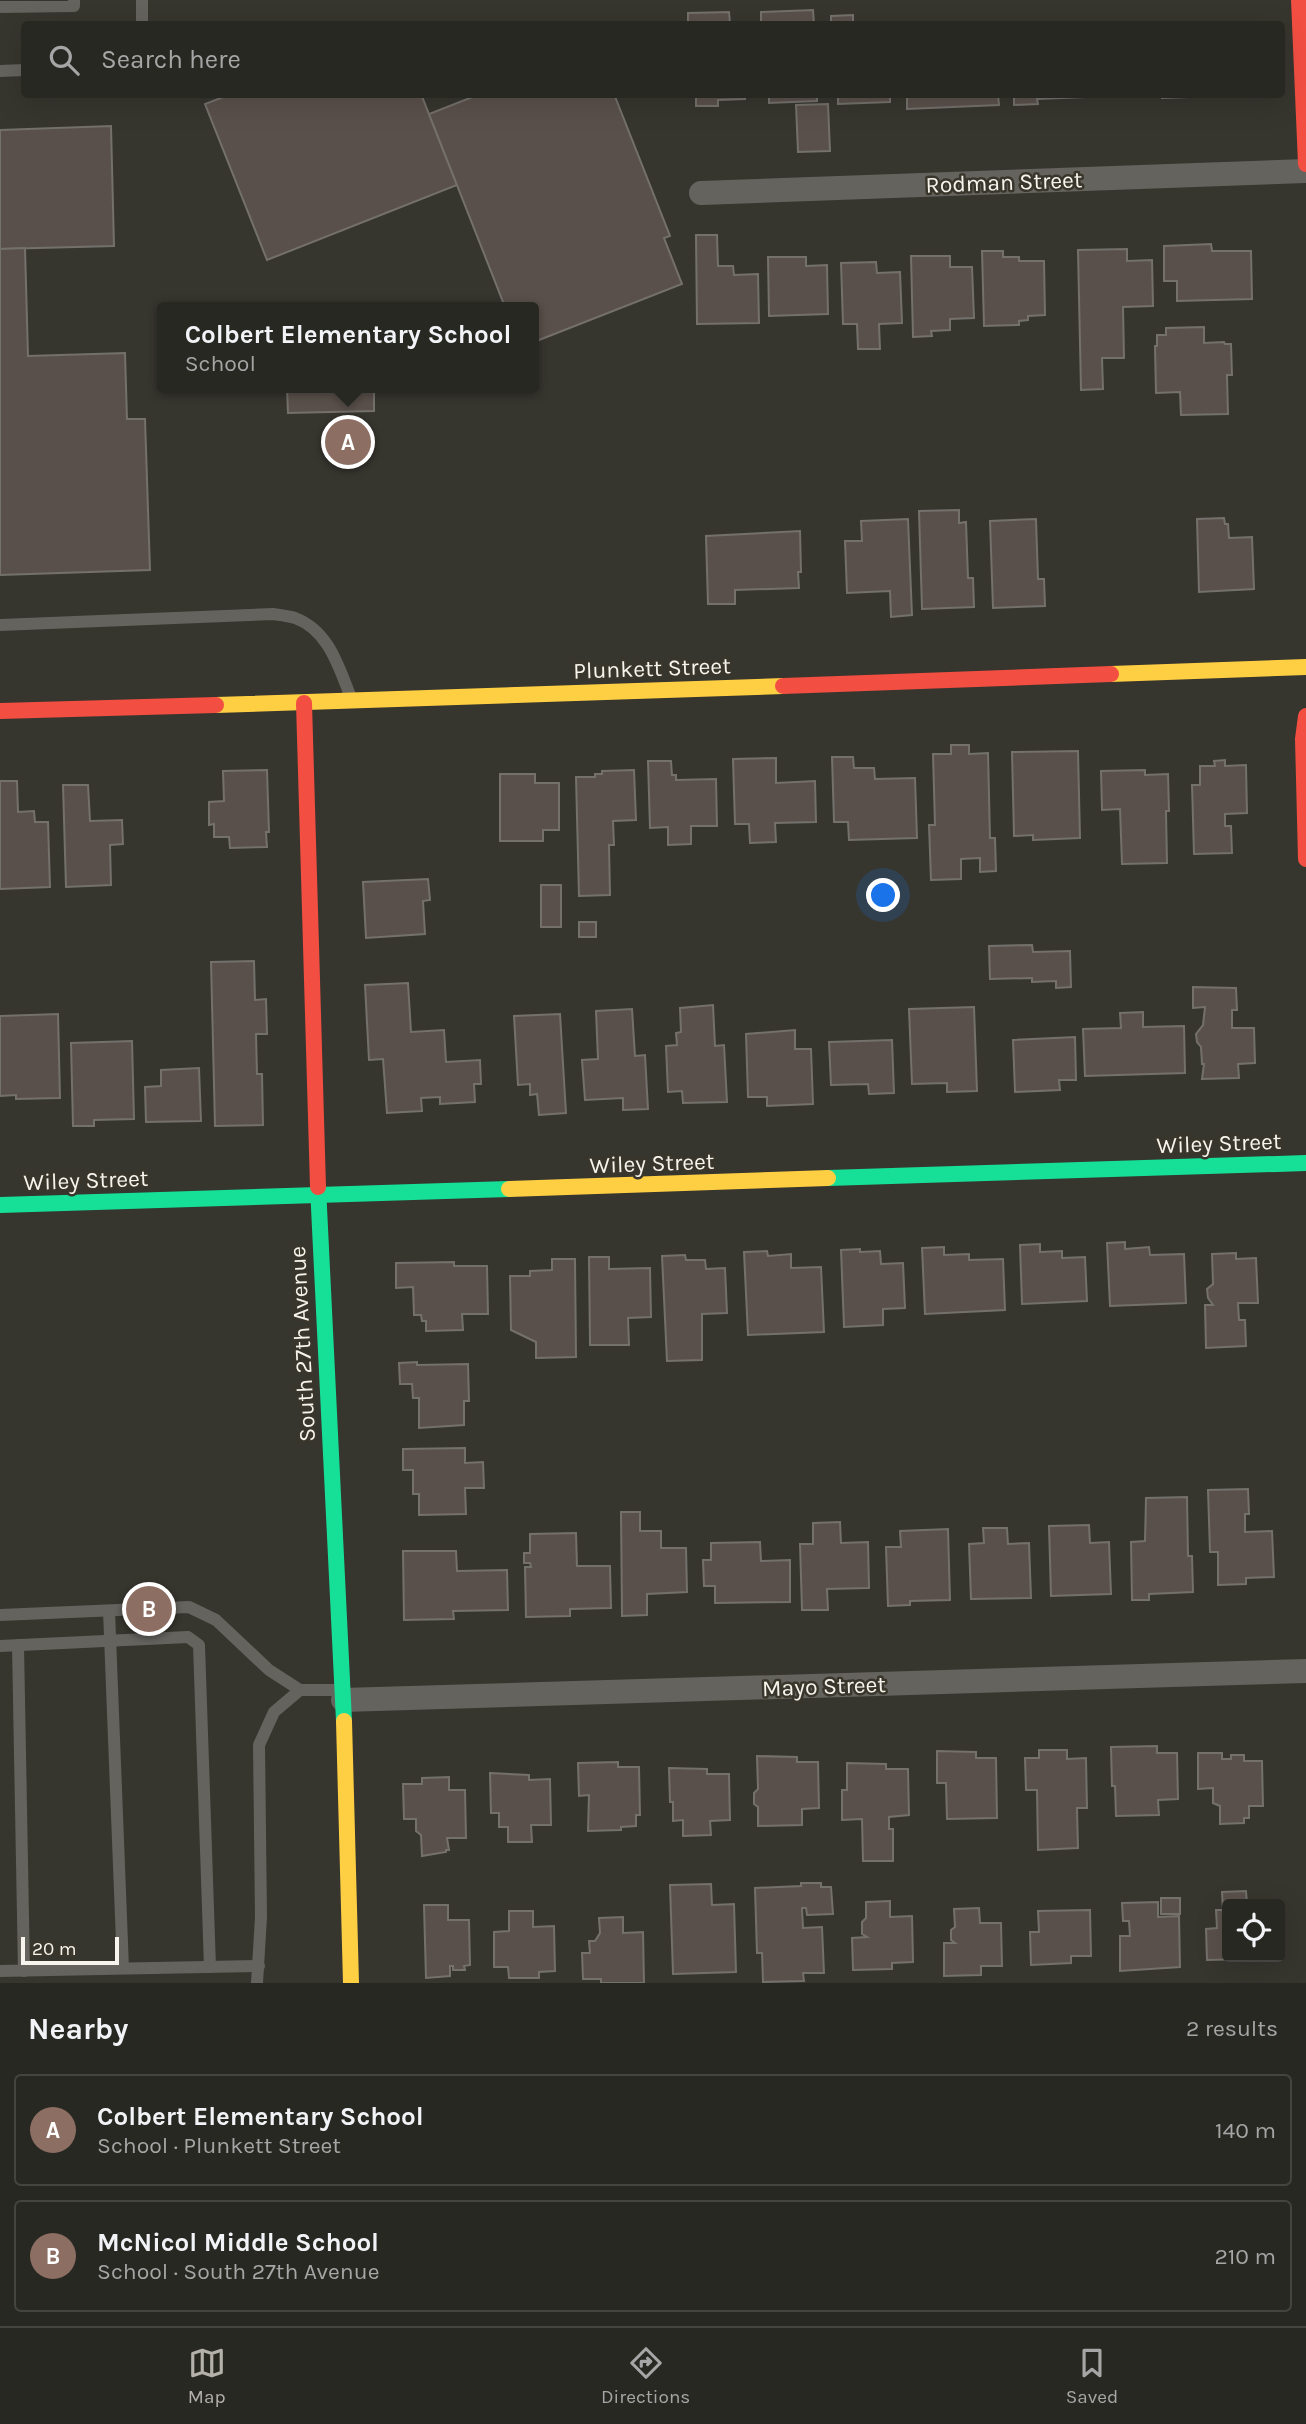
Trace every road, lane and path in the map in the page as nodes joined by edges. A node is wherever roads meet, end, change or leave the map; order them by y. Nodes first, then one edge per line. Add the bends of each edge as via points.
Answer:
1 (74, 0) edge
2 (142, 0) edge
3 (1299, 0) edge
4 (0, 7) edge
5 (142, 21) edge
6 (21, 70) edge
7 (0, 71) edge
8 (1306, 164) edge
9 (1306, 171) edge
10 (701, 193) dead end
11 (0, 625) edge
12 (1306, 667) edge
13 (352, 702) junction
14 (304, 703) junction
15 (0, 711) edge
16 (1306, 716) edge
17 (1306, 859) edge
18 (1306, 1163) edge
19 (317, 1196) junction
20 (0, 1205) edge
21 (109, 1611) junction
22 (0, 1615) edge
23 (111, 1641) junction
24 (18, 1645) junction
25 (0, 1646) edge
26 (1306, 1671) edge
27 (300, 1690) junction
28 (342, 1695) junction
29 (259, 1966) junction
30 (210, 1967) junction
31 (123, 1968) junction
32 (24, 1970) junction
33 (0, 1971) edge
34 (257, 1983) edge
35 (351, 1983) edge

1 - 4 lane via 74,6
2 - 5 lane
3 - 8 street
6 - 7 lane
9 - 10 street, Rodman Street
11 - 13 lane via 273,614 296,618 318,632 331,649
12 - 13 street, Plunkett Street
13 - 14 street, Plunkett Street
14 - 15 street, Plunkett Street
14 - 19 street, South 27th Avenue
16 - 17 street
18 - 19 street, Wiley Street
19 - 20 street, Wiley Street
19 - 28 street, South 27th Avenue
21 - 22 lane
21 - 23 lane
21 - 27 lane via 189,1607 216,1620 269,1670
23 - 24 lane
23 - 30 lane via 188,1637 199,1645
23 - 31 lane
24 - 25 lane
24 - 32 lane
26 - 28 street, Mayo Street
27 - 28 lane
27 - 29 lane via 274,1712 259,1745
28 - 35 street, South 27th Avenue
29 - 30 lane
29 - 34 lane
30 - 31 lane
31 - 32 lane
32 - 33 lane

